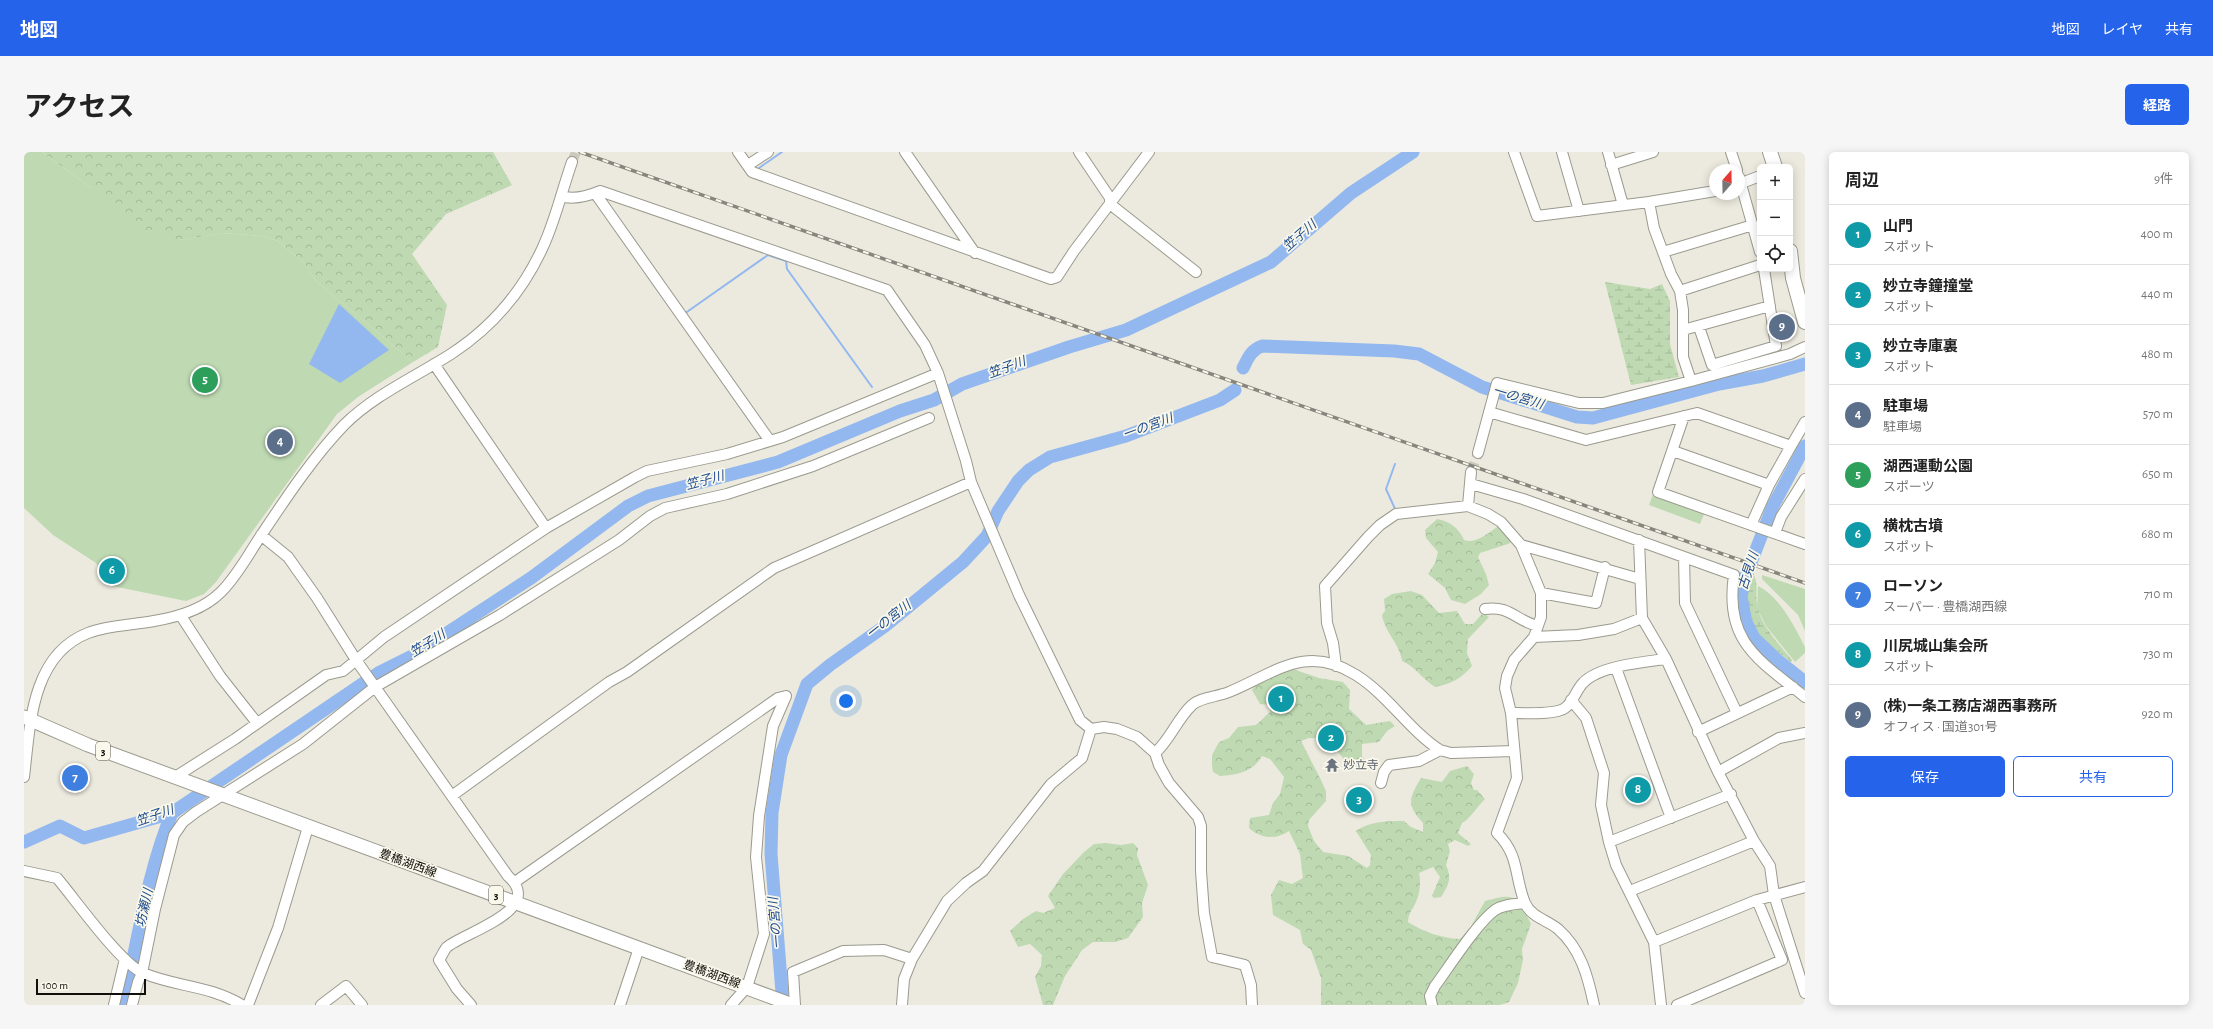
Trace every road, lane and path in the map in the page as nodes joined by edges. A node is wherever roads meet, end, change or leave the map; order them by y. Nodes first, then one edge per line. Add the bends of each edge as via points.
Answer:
1 (738, 152) edge
2 (768, 152) edge
3 (905, 152) edge
4 (1079, 152) edge
5 (1150, 152) edge
6 (1514, 152) edge
7 (1562, 152) edge
8 (1608, 152) edge
9 (1653, 152) edge
10 (1731, 152) edge
11 (1770, 152) edge
12 (572, 162) tunnel mouth
13 (1735, 164) edge
14 (1774, 164) edge
15 (748, 165) junction
16 (1612, 165) junction
17 (1757, 177) edge
18 (1745, 180) edge
19 (1709, 192) edge
20 (595, 193) junction
21 (561, 196) junction
22 (1745, 199) edge
23 (1649, 202) junction
24 (1110, 204) junction
25 (1623, 205) junction
26 (1579, 211) junction
27 (1753, 225) junction
28 (1757, 240) edge
29 (1663, 252) junction
30 (975, 253) junction
31 (1757, 266) edge
32 (1196, 272) dead end
33 (1764, 272) edge
34 (1792, 272) edge
35 (1680, 290) junction
36 (1770, 306) junction
37 (1805, 322) edge
38 (1699, 327) junction
39 (1683, 330) junction
40 (1805, 347) edge
41 (434, 364) junction
42 (938, 372) junction
43 (1691, 381) junction
44 (1489, 412) junction
45 (1684, 416) junction
46 (929, 418) dead end
47 (1805, 422) edge
48 (770, 441) junction
49 (1791, 446) junction
50 (1673, 451) junction
51 (1478, 453) tunnel mouth
52 (1471, 472) tunnel mouth
53 (1805, 479) edge
54 (971, 482) junction
55 (1471, 484) junction
56 (1769, 485) junction
57 (1800, 496) edge
58 (1468, 506) junction
59 (1751, 525) junction
60 (546, 528) junction
61 (1773, 533) junction
62 (261, 535) junction
63 (1639, 540) junction
64 (1805, 544) edge
65 (1521, 545) junction
66 (1684, 557) junction
67 (1605, 567) junction
68 (1640, 578) junction
69 (1541, 593) junction
70 (1485, 609) dead end
71 (181, 616) junction
72 (1642, 618) junction
73 (1538, 626) junction
74 (1534, 637) junction
75 (1666, 659) junction
76 (357, 662) junction
77 (1336, 666) junction
78 (1616, 668) junction
79 (375, 687) junction
80 (1793, 687) junction
81 (1805, 697) edge
82 (1571, 700) junction
83 (1510, 713) junction
84 (1736, 713) junction
85 (28, 719) edge
86 (257, 723) junction
87 (1091, 729) junction
88 (1698, 732) junction
89 (1805, 733) edge
90 (1440, 750) junction
91 (1514, 751) junction
92 (1155, 753) junction
93 (1718, 772) junction
94 (24, 778) edge
95 (180, 779) junction
96 (1380, 783) dead end
97 (220, 793) junction
98 (1731, 794) junction
99 (453, 795) junction
100 (1671, 818) junction
101 (308, 827) junction
102 (1754, 841) junction
103 (1609, 842) junction
104 (24, 872) edge
105 (515, 882) junction
106 (1805, 887) edge
107 (1630, 891) junction
108 (1774, 894) junction
109 (1757, 900) junction
110 (516, 903) junction
111 (1525, 903) junction
112 (1654, 942) junction
113 (639, 948) junction
114 (912, 959) junction
115 (126, 960) junction
116 (140, 971) junction
117 (746, 987) junction
118 (1805, 993) edge
119 (114, 1005) edge
120 (132, 1005) edge
121 (242, 1005) edge
122 (248, 1005) edge
123 (321, 1005) edge
124 (362, 1005) edge
125 (471, 1005) edge
126 (620, 1005) edge
127 (732, 1005) edge
128 (794, 1005) edge
129 (902, 1005) edge
130 (1252, 1005) edge
131 (1432, 1005) edge
132 (1594, 1005) edge
133 (1661, 1005) edge
134 (1676, 1005) edge

1 - 15 street
2 - 15 street
3 - 30 street
4 - 24 street via 1110,198
5 - 24 street
6 - 26 street via 1537,216
7 - 26 street
8 - 16 street
9 - 16 street
10 - 13 street
11 - 14 highway
12 - 21 street
15 - 30 street via 752,172
16 - 25 street
17 - 18 street
19 - 23 street
20 - 21 street via 567,198
20 - 42 street via 600,191 887,290 926,345
20 - 48 street
21 - 41 street via 542,248 511,302 480,333
22 - 27 street
23 - 25 street
23 - 29 street via 1654,228
24 - 30 street via 1057,277 1051,279
24 - 32 street
25 - 26 street
27 - 28 street
27 - 29 street
29 - 35 street
31 - 35 street
33 - 36 street
34 - 37 highway
35 - 39 street
36 - 38 street
36 - 38 street via 1776,346 1712,365
38 - 39 street
39 - 43 street via 1683,357
40 - 43 street via 1790,354
41 - 60 street
41 - 62 street via 365,407 345,424
42 - 48 street
42 - 54 street
43 - 44 street via 1603,403 1579,403 1497,383
44 - 45 street via 1586,440
44 - 51 street
45 - 49 street via 1698,413
45 - 50 street
46 - 79 street via 814,466 727,494 665,508 500,615
47 - 49 street
48 - 60 street via 727,454 647,471
49 - 56 street
50 - 56 street
50 - 59 street via 1658,492
52 - 55 street
53 - 57 street
54 - 87 street via 1019,595 1080,720
54 - 99 street via 774,568 627,672 609,682
55 - 58 street
55 - 63 street via 1523,499
56 - 59 street
57 - 61 street via 1781,518
58 - 65 street via 1501,522
58 - 77 street via 1396,514 1380,525 1328,582 1325,586 1327,623 1336,655
59 - 61 street
60 - 76 street via 384,637
61 - 64 street
62 - 71 street via 221,592
62 - 76 street via 288,557
63 - 66 street
63 - 68 street
65 - 67 street
65 - 69 street
66 - 80 street via 1734,575 1731,591 1737,628 1754,655 1772,673
66 - 84 street via 1685,604
67 - 68 street
67 - 69 street via 1596,603
68 - 72 street
69 - 73 street via 1541,617
70 - 73 street via 1501,608 1526,623
71 - 85 street via 90,632 73,640 56,656 42,678
71 - 86 street via 220,676
72 - 74 street via 1614,629 1578,635
72 - 75 street
73 - 74 street
74 - 83 street via 1514,660 1507,676 1505,688
75 - 78 street
75 - 88 street
76 - 79 street
76 - 86 street via 326,675
77 - 90 street via 1356,676
77 - 92 street via 1305,660 1296,662 1228,693 1193,704
78 - 82 street via 1590,677
78 - 100 street
79 - 97 street via 303,744
79 - 99 street
80 - 81 street
80 - 84 street
82 - 83 street via 1565,708 1556,711
82 - 103 street via 1586,718 1604,773 1601,805
83 - 91 street
84 - 88 street
85 - 94 street
85 - 95 main road, 豊橋湖西線 / 3 via 88,745
86 - 95 street
87 - 92 street via 1117,729 1137,738
87 - 114 street via 1082,758 1051,784 983,871 947,901
88 - 93 street
89 - 93 street via 1779,738
90 - 91 street via 1451,753
90 - 96 street via 1419,761 1389,765
91 - 111 street via 1517,778 1497,834 1512,853
92 - 130 street via 1158,765 1198,817 1201,826 1204,912 1212,957 1245,965 1251,985
93 - 98 street
95 - 97 main road, 豊橋湖西線 / 3
97 - 101 main road, 豊橋湖西線 / 3
97 - 116 street via 183,822 174,835
98 - 100 street
98 - 102 street
99 - 105 street via 508,876
100 - 103 street
101 - 110 main road, 豊橋湖西線 / 3
101 - 122 street via 278,928
102 - 107 street
102 - 108 street via 1770,866
103 - 107 street via 1616,865
104 - 115 street via 57,878
105 - 110 street
105 - 117 street via 778,698 786,696 773,726 759,816 756,857 764,934
106 - 108 street
107 - 112 street
108 - 109 street
108 - 118 street
109 - 112 street
109 - 134 street via 1782,960
110 - 113 main road, 豊橋湖西線 / 3
110 - 125 street via 498,920 446,948 439,960 456,989
111 - 131 street via 1495,910 1481,924 1434,986 1430,996
111 - 132 street via 1531,913 1558,930 1578,952 1588,978
112 - 133 street
113 - 117 main road, 豊橋湖西線 / 3
113 - 126 street
114 - 128 street via 884,950 843,951 793,972
114 - 129 street via 904,979
115 - 116 street
115 - 119 street
116 - 120 street
116 - 121 street via 225,995
117 - 127 street
117 - 128 main road, 豊橋湖西線 / 3
123 - 124 street via 346,986

